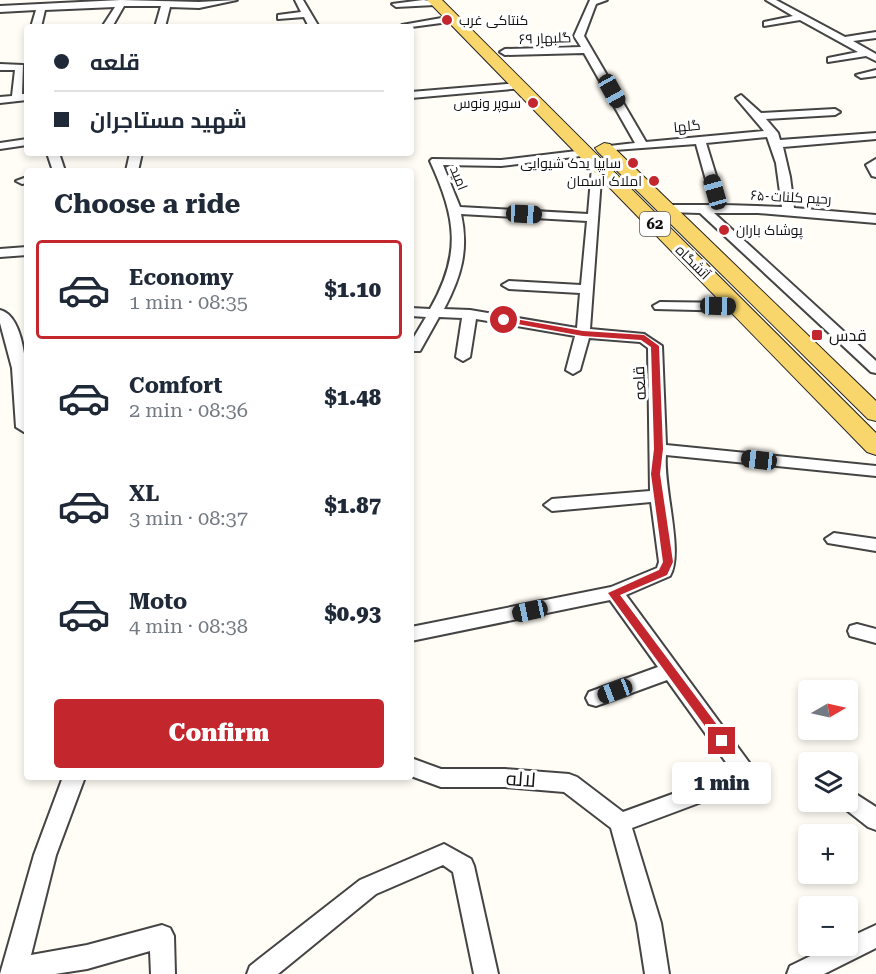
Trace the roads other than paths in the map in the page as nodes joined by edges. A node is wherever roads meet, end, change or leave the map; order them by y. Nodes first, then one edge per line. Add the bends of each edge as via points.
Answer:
1 (233, 0) edge
2 (299, 0) edge
3 (603, 0) edge
4 (770, 0) edge
5 (440, 1) edge
6 (161, 2) edge
7 (208, 2) edge
8 (121, 3) junction
9 (35, 4) edge
10 (395, 6) edge
11 (0, 9) edge
12 (309, 14) junction
13 (281, 17) dead end
14 (802, 17) junction
15 (453, 19) junction
16 (36, 24) edge
17 (109, 24) edge
18 (160, 24) edge
19 (313, 24) edge
20 (767, 24) dead end
21 (414, 27) edge
22 (876, 35) edge
23 (844, 40) junction
24 (586, 50) junction
25 (505, 52) junction
26 (872, 55) edge
27 (831, 60) dead end
28 (0, 67) edge
29 (876, 73) edge
30 (861, 75) dead end
31 (519, 80) junction
32 (414, 95) edge
33 (22, 98) edge
34 (741, 98) dead end
35 (0, 100) edge
36 (835, 112) dead end
37 (760, 116) junction
38 (876, 136) edge
39 (775, 138) junction
40 (700, 140) junction
41 (24, 142) edge
42 (642, 145) junction
43 (0, 146) edge
44 (596, 156) junction
45 (501, 163) junction
46 (511, 177) dead end
47 (669, 209) junction
48 (703, 209) junction
49 (454, 210) junction
50 (720, 210) junction
51 (788, 211) junction
52 (594, 218) junction
53 (876, 219) edge
54 (24, 251) edge
55 (0, 253) edge
56 (509, 285) dead end
57 (587, 290) junction
58 (660, 306) dead end
59 (737, 307) junction
60 (414, 312) edge
61 (433, 313) junction
62 (0, 314) edge
63 (470, 314) junction
64 (583, 333) junction
65 (415, 348) dead end
66 (21, 349) edge
67 (463, 357) dead end
68 (821, 360) junction
69 (876, 369) edge
70 (573, 370) dead end
71 (876, 393) edge
72 (876, 414) edge
73 (24, 427) dead end
74 (876, 447) edge
75 (658, 449) junction
76 (876, 471) edge
77 (658, 496) junction
78 (552, 505) dead end
79 (834, 539) dead end
80 (876, 545) edge
81 (614, 593) junction
82 (857, 631) dead end
83 (414, 633) edge
84 (876, 636) edge
85 (670, 670) junction
86 (596, 698) dead end
87 (414, 768) edge
88 (73, 780) edge
89 (858, 806) edge
90 (876, 820) edge
91 (620, 823) junction
92 (876, 936) edge
93 (13, 972) edge
94 (163, 974) edge
95 (259, 974) edge
96 (486, 974) edge
97 (657, 974) edge
98 (799, 974) edge

1 - 7 street
2 - 12 street
3 - 24 street via 592,3 579,36
4 - 14 street
5 - 10 street
5 - 15 main road, آتشگاه / 62
5 - 25 main road, آتشگاه / 62
6 - 7 street
6 - 8 street
6 - 18 street
8 - 9 street
8 - 17 street
9 - 11 street
9 - 16 street
12 - 13 street
12 - 19 street
14 - 20 street
14 - 23 street
15 - 21 street
15 - 31 main road, آتشگاه / 62
22 - 23 street
23 - 26 street
24 - 25 street, ۶۹ گلبهار
24 - 42 street
25 - 31 main road, آتشگاه / 62
26 - 27 street
28 - 33 street via 20,67
29 - 30 street
31 - 32 street
31 - 44 main road, آتشگاه / 62
33 - 35 street
34 - 37 street
36 - 37 street
37 - 39 street
38 - 39 street, گلها
39 - 40 street, گلها
39 - 51 street via 785,171
40 - 42 street, گلها
40 - 50 street
41 - 43 street
42 - 44 street, گلها
44 - 45 street, امید
44 - 47 main road, آتشگاه / 62
44 - 52 street
44 - 59 main road, آتشگاه / 62
45 - 46 street
45 - 49 street, امید via 436,161
47 - 48 street, ۶۵-رحیم کلنات
47 - 68 main road, آتشگاه / 62
48 - 50 street, ۶۵-رحیم کلنات
48 - 69 street
49 - 52 street
49 - 61 street, امید via 458,261 450,286
50 - 51 street, ۶۵-رحیم کلنات
51 - 53 street, ۶۵-رحیم کلنات
52 - 57 street
54 - 55 street
56 - 57 street
57 - 64 street
58 - 59 street
59 - 74 main road, آتشگاه / 62
60 - 61 street, قلعه
61 - 63 street, قلعه
61 - 65 street, امید
62 - 66 street
63 - 64 street, قلعه
63 - 67 street
64 - 70 street
64 - 75 street, قلعه via 644,338 655,346
66 - 73 street
68 - 71 main road
68 - 72 main road, آتشگاه / 62
75 - 76 street
75 - 77 street
77 - 78 street
77 - 81 street via 668,562 664,572
79 - 80 street
81 - 83 street
81 - 85 street
82 - 84 street
85 - 86 street
85 - 91 street via 748,776
87 - 91 street, لاله via 441,778 568,783
88 - 93 street via 45,855
89 - 90 street
91 - 97 street via 649,923
92 - 98 street
93 - 94 street via 162,936
95 - 96 street via 368,887 444,854 463,867

